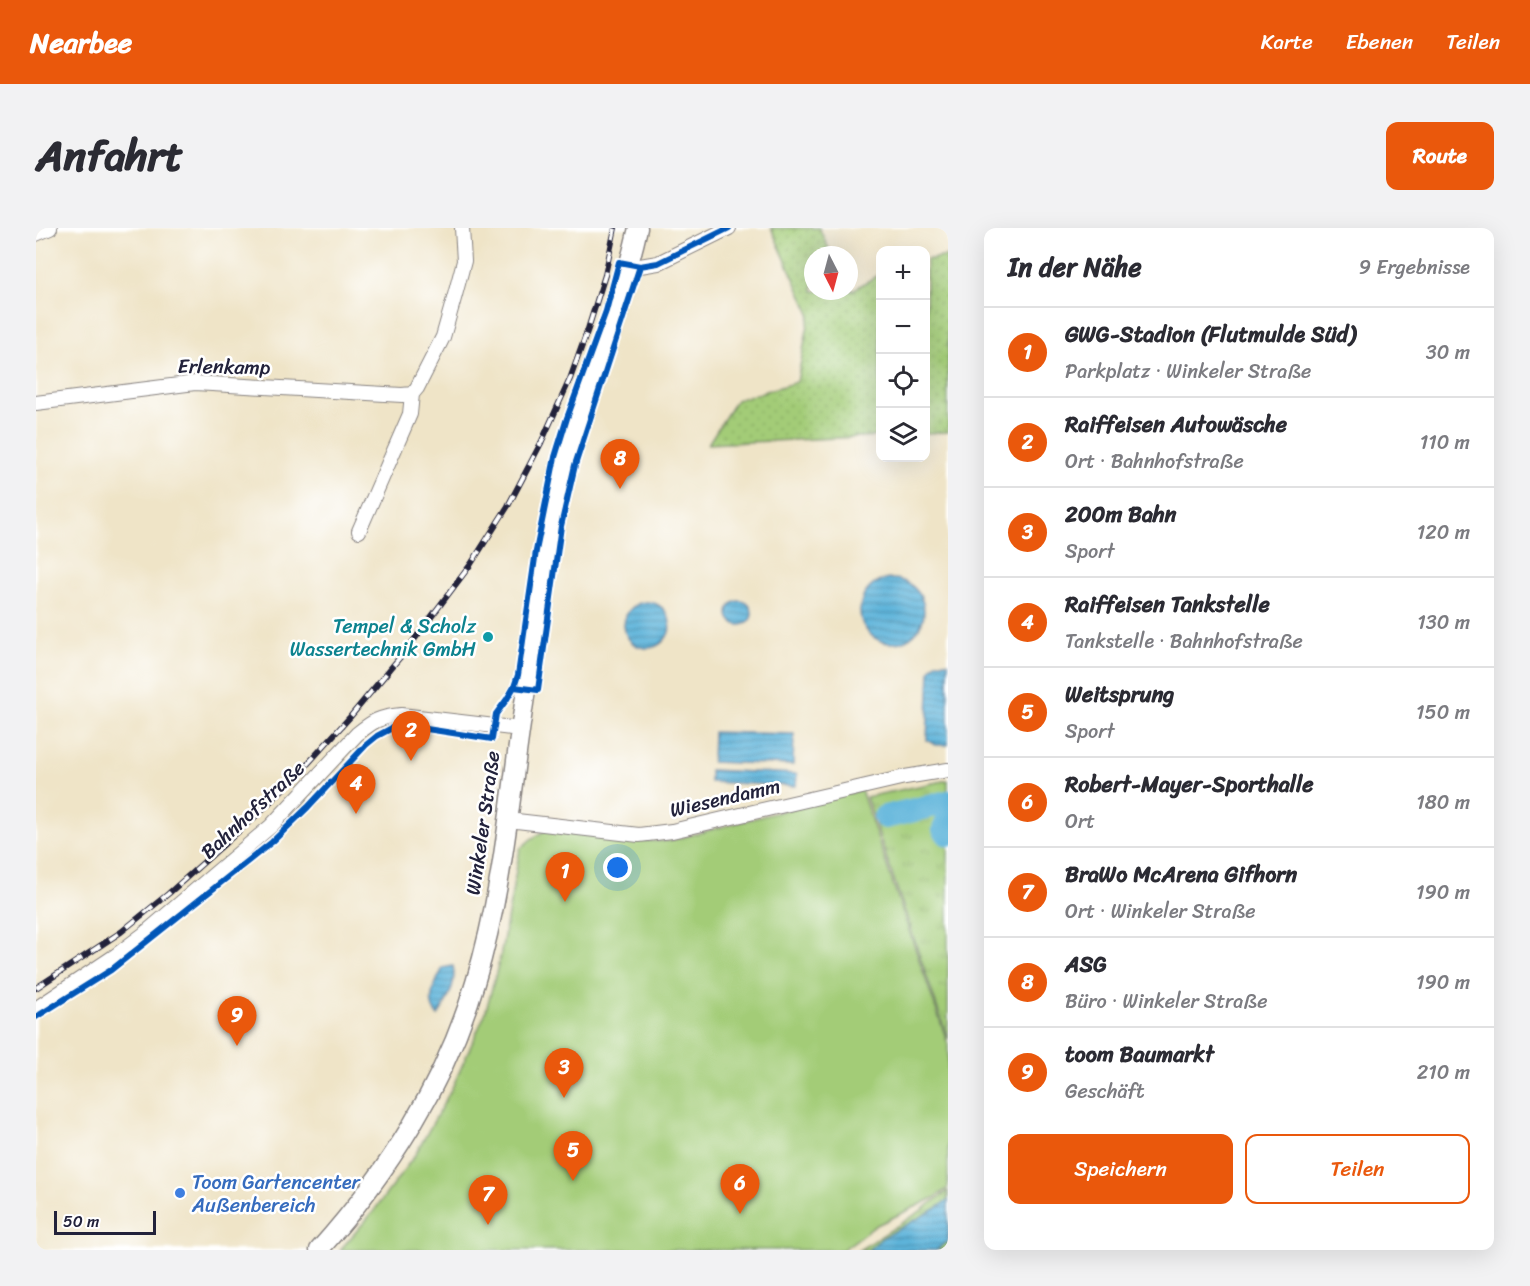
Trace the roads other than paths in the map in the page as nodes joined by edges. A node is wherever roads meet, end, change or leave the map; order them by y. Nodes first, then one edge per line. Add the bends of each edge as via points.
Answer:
1 (50, 228) edge
2 (462, 228) edge
3 (638, 228) edge
4 (729, 228) edge
5 (36, 234) edge
6 (630, 264) junction
7 (412, 394) junction
8 (36, 404) edge
9 (359, 531) dead end
10 (520, 729) junction
11 (948, 770) edge
12 (508, 820) junction
13 (36, 1010) edge
14 (319, 1250) edge

1 - 5 street
2 - 7 street via 464,261 443,337
3 - 6 street, Winkeler Straße
4 - 6 street via 658,262
6 - 10 street, Winkeler Straße via 564,463
7 - 8 street, Erlenkamp via 195,383
7 - 9 street via 410,414
10 - 12 street, Winkeler Straße
10 - 13 street, Bahnhofstraße via 401,715 373,721 271,826 144,934
11 - 12 street, Wiesendamm via 639,835
12 - 14 street, Winkeler Straße via 490,927 475,986 456,1035 403,1140

